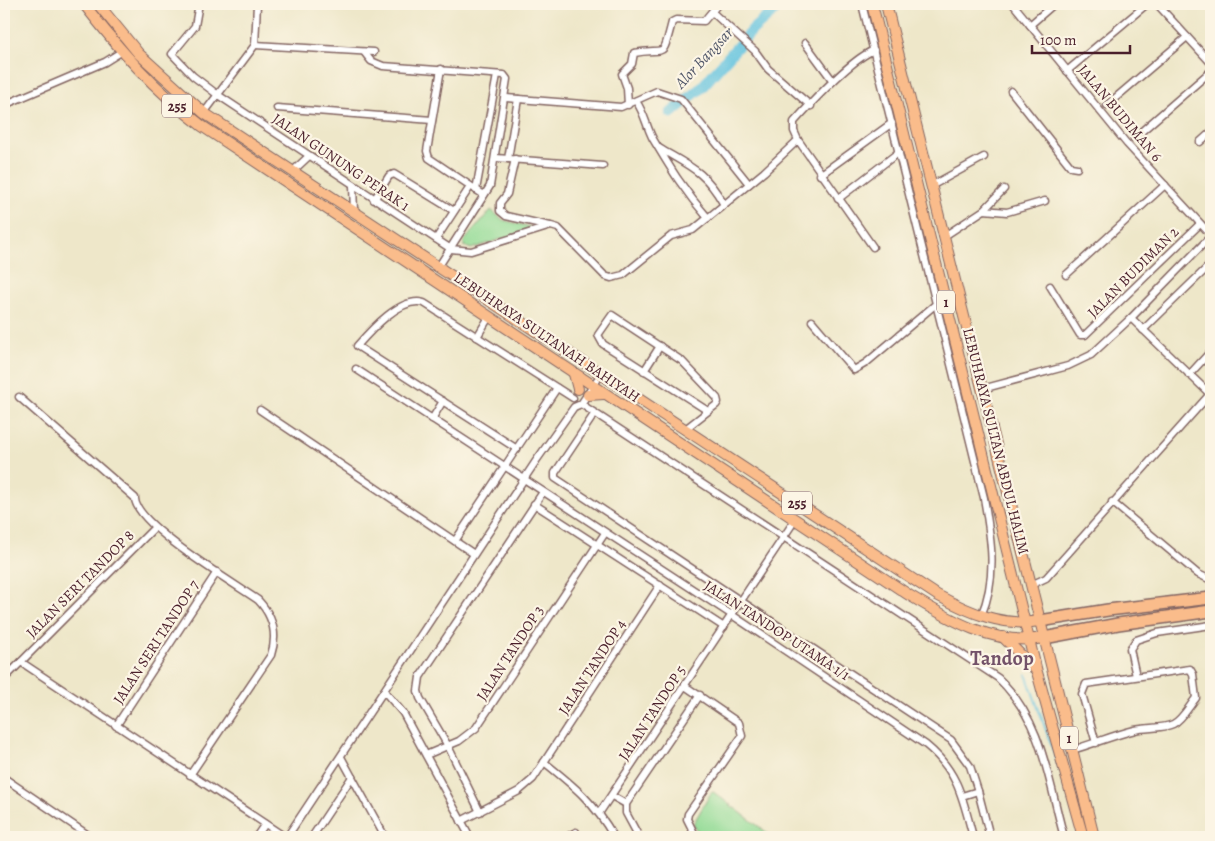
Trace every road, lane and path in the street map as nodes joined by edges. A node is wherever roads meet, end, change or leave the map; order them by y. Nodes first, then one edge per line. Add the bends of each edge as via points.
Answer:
1 (84, 4) edge
2 (98, 4) edge
3 (257, 4) edge
4 (718, 4) edge
5 (862, 4) edge
6 (872, 4) edge
7 (886, 4) edge
8 (1013, 4) edge
9 (1054, 4) edge
10 (1147, 4) edge
11 (1157, 4) edge
12 (198, 9) dead end
13 (712, 12) junction
14 (1030, 25) junction
15 (1187, 37) junction
16 (805, 43) dead end
17 (255, 45) junction
18 (874, 50) junction
19 (121, 52) junction
20 (364, 52) junction
21 (374, 52) dead end
22 (1211, 63) edge
23 (441, 69) junction
24 (1067, 71) junction
25 (1211, 72) edge
26 (496, 74) junction
27 (833, 81) junction
28 (1011, 91) dead end
29 (218, 94) junction
30 (506, 98) junction
31 (518, 99) junction
32 (636, 101) junction
33 (4, 105) edge
34 (628, 105) junction
35 (1107, 105) dead end
36 (811, 106) junction
37 (277, 108) dead end
38 (204, 113) junction
39 (432, 120) junction
40 (892, 123) junction
41 (1211, 132) edge
42 (1134, 138) dead end
43 (798, 140) junction
44 (1200, 142) dead end
45 (659, 148) junction
46 (899, 152) junction
47 (309, 156) junction
48 (984, 157) dead end
49 (496, 158) junction
50 (511, 159) junction
51 (603, 166) dead end
52 (1077, 168) dead end
53 (293, 171) junction
54 (820, 175) junction
55 (749, 184) junction
56 (315, 185) junction
57 (1165, 185) junction
58 (353, 186) junction
59 (931, 186) junction
60 (473, 188) junction
61 (1004, 189) dead end
62 (328, 194) junction
63 (484, 195) junction
64 (307, 197) junction
65 (838, 199) junction
66 (374, 200) junction
67 (1045, 201) dead end
68 (723, 203) junction
69 (321, 206) junction
70 (984, 210) junction
71 (354, 211) junction
72 (454, 211) junction
73 (708, 218) junction
74 (1200, 224) junction
75 (551, 226) junction
76 (1211, 236) edge
77 (943, 237) junction
78 (436, 239) junction
79 (873, 247) dead end
80 (450, 249) junction
81 (1211, 264) edge
82 (439, 266) junction
83 (1066, 275) dead end
84 (1050, 286) dead end
85 (936, 304) junction
86 (489, 318) junction
87 (1131, 318) junction
88 (812, 321) dead end
89 (1143, 330) junction
90 (477, 337) junction
91 (660, 346) junction
92 (1211, 351) edge
93 (592, 368) junction
94 (356, 369) dead end
95 (644, 371) junction
96 (601, 374) junction
97 (1189, 374) junction
98 (594, 386) junction
99 (557, 388) junction
100 (578, 389) junction
101 (982, 389) junction
102 (1211, 394) edge
103 (588, 395) junction
104 (607, 395) junction
105 (19, 397) dead end
106 (443, 401) junction
107 (581, 404) junction
108 (574, 407) junction
109 (260, 410) dead end
110 (708, 411) junction
111 (595, 413) junction
112 (432, 419) junction
113 (684, 430) junction
114 (518, 449) junction
115 (506, 467) junction
116 (524, 480) junction
117 (543, 492) junction
118 (1112, 502) junction
119 (534, 504) junction
120 (795, 520) junction
121 (154, 528) junction
122 (605, 533) junction
123 (783, 537) junction
124 (455, 541) junction
125 (597, 545) junction
126 (474, 554) junction
127 (217, 572) junction
128 (1211, 580) edge
129 (660, 585) junction
130 (1031, 585) junction
131 (1211, 598) edge
132 (1020, 600) junction
133 (741, 601) junction
134 (1211, 611) edge
135 (732, 615) junction
136 (981, 616) junction
137 (999, 620) junction
138 (1040, 621) junction
139 (1026, 623) junction
140 (1211, 625) edge
141 (724, 626) junction
142 (1003, 637) junction
143 (1044, 638) junction
144 (1030, 640) junction
145 (21, 662) junction
146 (1038, 672) junction
147 (1136, 676) junction
148 (4, 679) edge
149 (685, 686) junction
150 (384, 691) junction
151 (700, 696) junction
152 (116, 726) junction
153 (1096, 743) junction
154 (448, 746) junction
155 (1072, 750) junction
156 (426, 755) junction
157 (341, 757) junction
158 (544, 762) junction
159 (190, 775) junction
160 (352, 777) junction
161 (4, 778) edge
162 (978, 791) junction
163 (612, 796) junction
164 (962, 796) junction
165 (626, 804) junction
166 (480, 812) junction
167 (600, 812) junction
168 (461, 821) junction
169 (265, 824) junction
170 (576, 832) dead end
171 (383, 836) edge
172 (92, 837) edge
173 (256, 837) edge
174 (286, 837) edge
175 (312, 837) edge
176 (470, 837) edge
177 (567, 837) edge
178 (614, 837) edge
179 (639, 837) edge
180 (696, 837) edge
181 (973, 837) edge
182 (990, 837) edge
183 (1064, 837) edge
184 (1083, 837) edge
185 (1094, 837) edge

1 - 19 main road, LEBUHRAYA SULTANAH BAHIYAH / 255
2 - 38 main road, LEBUHRAYA SULTANAH BAHIYAH / 255 via 139,54
3 - 17 street
4 - 13 street
5 - 18 street
6 - 132 main road, LEBUHRAYA SULTAN ABDUL HALIM / 1
7 - 59 main road, LEBUHRAYA SULTAN ABDUL HALIM / 1
8 - 14 street, JALAN BUDIMAN 6
9 - 14 street
10 - 24 street
11 - 15 street
12 - 29 street, JALAN GUNUNG PERAK 1 via 195,26 172,54 193,76
13 - 34 street via 704,21 672,22 661,52 634,53 632,64 622,74
13 - 36 street via 755,51 768,69
14 - 24 street, JALAN BUDIMAN 6
15 - 22 street
15 - 35 street
16 - 27 street
17 - 20 street
17 - 29 street
18 - 27 street
18 - 40 street
19 - 33 street via 105,62
19 - 64 main road, LEBUHRAYA SULTANAH BAHIYAH / 255 via 151,83 211,133
20 - 21 street
20 - 23 street via 371,61 382,66
23 - 26 street
23 - 39 street
24 - 57 street, JALAN BUDIMAN 6
25 - 42 street
26 - 30 street via 508,79
26 - 60 street
27 - 36 street
28 - 52 street via 1071,167
29 - 38 street
29 - 47 street, JALAN GUNUNG PERAK 1
30 - 31 street
30 - 49 street
31 - 34 street via 611,107
31 - 50 street
32 - 34 street
32 - 45 street
32 - 55 street via 657,92 681,99
36 - 43 street via 794,122
37 - 39 street
38 - 53 main road, LEBUHRAYA SULTANAH BAHIYAH / 255
39 - 60 street via 429,158
40 - 46 street
40 - 54 street
41 - 44 street
43 - 54 street
43 - 55 street
45 - 68 street via 701,173 714,186
45 - 73 street via 684,191
46 - 65 street
46 - 85 street
47 - 53 street
47 - 58 street, JALAN GUNUNG PERAK 1
48 - 59 street
49 - 50 street
49 - 63 street via 490,186
50 - 51 street
50 - 75 street via 507,194 499,208 506,216
53 - 56 main road, LEBUHRAYA SULTANAH BAHIYAH / 255
54 - 65 street
55 - 68 street
56 - 62 main road, LEBUHRAYA SULTANAH BAHIYAH / 255
56 - 64 main road
57 - 74 street, JALAN BUDIMAN 6
57 - 83 street
58 - 66 street, JALAN GUNUNG PERAK 1
58 - 71 street
59 - 77 main road, LEBUHRAYA SULTAN ABDUL HALIM / 1
60 - 63 street
60 - 72 street
61 - 70 street
62 - 69 main road
62 - 71 main road, LEBUHRAYA SULTANAH BAHIYAH / 255
63 - 80 street
64 - 69 main road, LEBUHRAYA SULTANAH BAHIYAH / 255
65 - 79 street
66 - 72 street via 389,176 394,174
66 - 78 street, JALAN GUNUNG PERAK 1
67 - 70 street via 1007,212
68 - 73 street
69 - 86 main road, LEBUHRAYA SULTANAH BAHIYAH / 255
70 - 77 street
71 - 82 main road, LEBUHRAYA SULTANAH BAHIYAH / 255
72 - 78 street
73 - 75 street via 690,231 671,236 631,271 611,278 605,276 564,232
74 - 76 street, JALAN BUDIMAN 6
74 - 84 street, JALAN BUDIMAN 2 via 1085,335 1080,335
75 - 80 street via 470,252
76 - 87 street
77 - 101 main road, LEBUHRAYA SULTAN ABDUL HALIM / 1
78 - 80 street, JALAN GUNUNG PERAK 1
80 - 82 street
81 - 89 street
82 - 93 main road, LEBUHRAYA SULTANAH BAHIYAH / 255
85 - 88 street via 854,370
85 - 136 street via 990,530 992,579
86 - 90 street
86 - 100 main road, LEBUHRAYA SULTANAH BAHIYAH / 255 via 574,374
87 - 89 street
87 - 101 street via 1084,358 1068,366
89 - 97 street
90 - 99 street
90 - 106 street via 417,301 386,317 357,346
91 - 95 street
91 - 95 street via 612,315 598,336 603,344
91 - 110 street via 682,362 717,398 717,404
92 - 97 street
93 - 96 main road, LEBUHRAYA SULTANAH BAHIYAH / 255
93 - 100 street
94 - 112 street, JALAN TANDOP UTAMA 1/1
95 - 110 street
96 - 98 street
96 - 113 main road, LEBUHRAYA SULTANAH BAHIYAH / 255
97 - 102 street
98 - 100 main road, LEBUHRAYA SULTANAH BAHIYAH / 255
98 - 103 street
98 - 104 main road, LEBUHRAYA SULTANAH BAHIYAH / 255
99 - 100 street
99 - 114 street
100 - 108 street
101 - 130 main road, LEBUHRAYA SULTAN ABDUL HALIM / 1
102 - 118 street
103 - 104 main road
103 - 107 street
104 - 120 main road, LEBUHRAYA SULTANAH BAHIYAH / 255
105 - 121 street via 135,498 135,504
106 - 112 street
106 - 114 street
107 - 108 street
107 - 111 street
108 - 116 street
109 - 124 street
110 - 113 street
111 - 123 street
111 - 133 street via 555,473 555,478
112 - 115 street, JALAN TANDOP UTAMA 1/1
113 - 136 main road, LEBUHRAYA SULTANAH BAHIYAH / 255 via 937,595
114 - 115 street
115 - 116 street, JALAN TANDOP UTAMA 1/1
115 - 124 street
116 - 117 street, JALAN TANDOP UTAMA 1/1
116 - 126 street
117 - 119 street
117 - 122 street, JALAN TANDOP UTAMA 1/1
118 - 128 street via 1198,574
118 - 130 street via 1046,578
119 - 125 street
119 - 154 street via 420,677 420,698
120 - 123 street, JALAN TANDOP 5
120 - 142 main road, LEBUHRAYA SULTANAH BAHIYAH / 255 via 947,618 976,631
121 - 127 street
121 - 145 street, JALAN SERI TANDOP 8
122 - 125 street, JALAN TANDOP 3
122 - 135 street, JALAN TANDOP UTAMA 1/1
123 - 133 street, JALAN TANDOP 5
123 - 183 street via 984,668 1010,690 1037,734
124 - 126 street
125 - 129 street
125 - 154 street, JALAN TANDOP 3 via 476,728
126 - 150 street
127 - 152 street, JALAN SERI TANDOP 7
127 - 159 street via 265,607 276,636 271,655 263,668
129 - 141 street
129 - 158 street, JALAN TANDOP 4
130 - 138 main road, LEBUHRAYA SULTAN ABDUL HALIM / 1
131 - 138 highway
132 - 137 main road via 1015,614
132 - 139 main road, LEBUHRAYA SULTAN ABDUL HALIM / 1
133 - 135 street, JALAN TANDOP 5
133 - 162 street via 952,740 970,766
134 - 143 highway
135 - 141 street, JALAN TANDOP 5
135 - 164 street, JALAN TANDOP UTAMA 1/1 via 926,745 949,768
136 - 137 main road, LEBUHRAYA SULTANAH BAHIYAH / 255
137 - 139 main road, LEBUHRAYA SULTANAH BAHIYAH / 255
138 - 139 main road, LEBUHRAYA SULTANAH BAHIYAH
138 - 143 main road, 1
139 - 144 main road, 1
140 - 147 street via 1157,633 1136,640 1130,649
141 - 149 street, JALAN TANDOP 5
142 - 144 main road, LEBUHRAYA SULTANAH BAHIYAH / 255
142 - 146 main road
143 - 144 main road, LEBUHRAYA SULTANAH BAHIYAH
143 - 155 main road, 1
144 - 146 main road, 1
145 - 148 street, JALAN SERI TANDOP 8
145 - 152 street
146 - 184 main road, 1
147 - 153 street via 1083,687 1082,694
147 - 153 street via 1190,669 1196,698 1176,722 1130,731
149 - 151 street
149 - 163 street, JALAN TANDOP 5
150 - 156 street via 403,712
150 - 157 street
151 - 165 street
151 - 180 street via 738,723 742,736 688,814 687,819
152 - 159 street
153 - 155 street
154 - 156 street, JALAN TANDOP 3
154 - 166 street
155 - 185 main road, 1
156 - 168 street
157 - 160 street
157 - 174 street
158 - 166 street, JALAN TANDOP 4 via 527,785
158 - 167 street via 576,786
159 - 169 street
160 - 171 street
160 - 175 street
161 - 172 street
162 - 164 street
162 - 182 street
163 - 165 street
163 - 167 street, JALAN TANDOP 5
164 - 181 street, JALAN TANDOP UTAMA 1/1
165 - 179 street via 626,813
166 - 168 street, JALAN TANDOP 4
167 - 178 street
168 - 176 street
169 - 173 street
169 - 174 street
170 - 177 street

